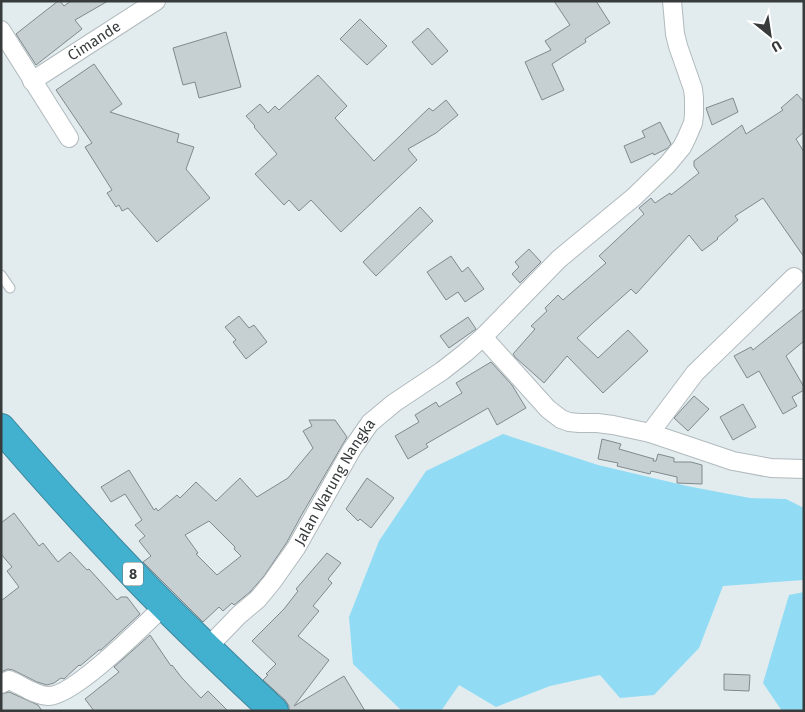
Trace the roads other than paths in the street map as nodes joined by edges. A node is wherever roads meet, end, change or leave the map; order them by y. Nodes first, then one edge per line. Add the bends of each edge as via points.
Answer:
1 (156, 1) edge
2 (672, 1) edge
3 (1, 30) edge
4 (32, 81) junction
5 (69, 138) dead end
6 (1, 274) edge
7 (794, 277) dead end
8 (10, 288) dead end
9 (483, 337) junction
10 (1, 428) edge
11 (650, 433) junction
12 (804, 469) edge
13 (164, 606) junction
14 (207, 648) junction
15 (1, 684) edge
16 (274, 711) edge

1 - 4 street, Cimande
2 - 9 street, Jalan Warung Nangka via 675,34 694,98 693,123 688,138 667,165 559,259
3 - 4 street
4 - 5 street
6 - 8 lane
7 - 11 street via 695,373
9 - 11 street via 548,409 561,419
9 - 14 street, Jalan Warung Nangka via 455,362 370,423 296,548 272,582
10 - 13 highway, 8
11 - 12 street via 733,461 771,468
13 - 14 highway, 8
13 - 15 street via 108,658 61,693 41,695 11,680
14 - 16 highway, 8

